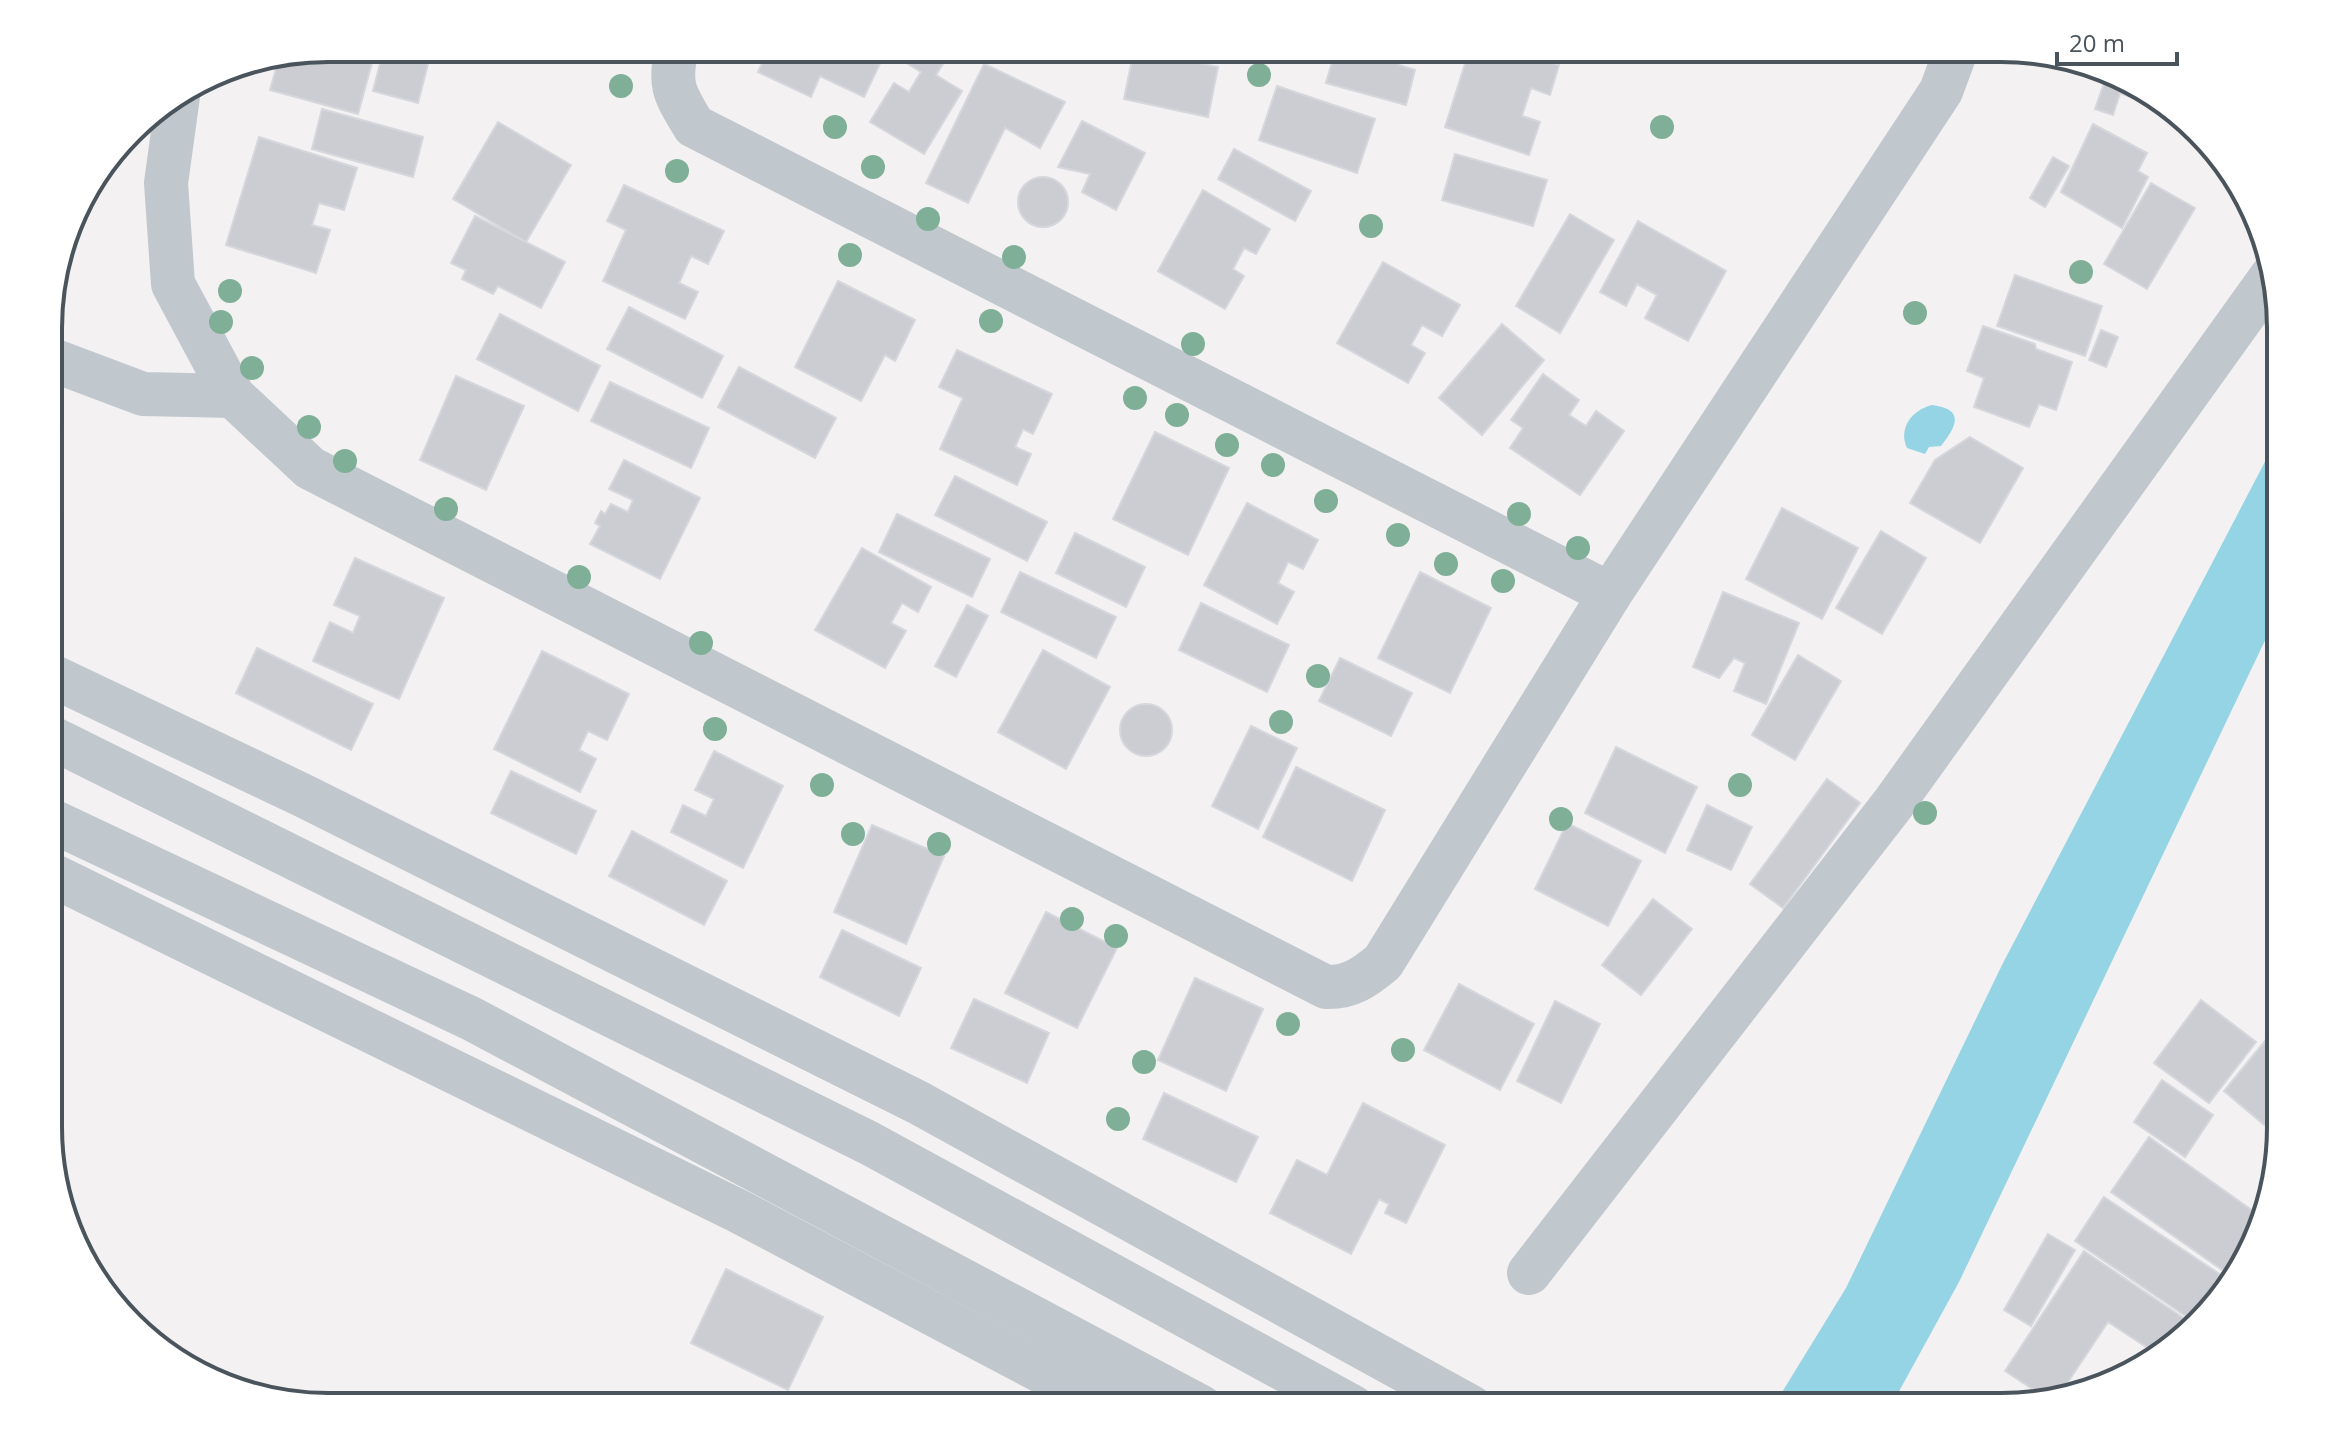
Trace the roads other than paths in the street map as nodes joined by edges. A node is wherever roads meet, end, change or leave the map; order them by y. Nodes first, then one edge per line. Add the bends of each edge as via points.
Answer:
1 (674, 62) edge
2 (1952, 62) edge
3 (176, 110) edge
4 (2263, 288) edge
5 (62, 364) edge
6 (233, 396) junction
7 (1610, 594) junction
8 (62, 681) edge
9 (62, 743) edge
10 (62, 826) edge
11 (62, 880) edge
12 (1529, 1273) dead end
13 (1174, 1392) edge
14 (1326, 1392) edge
15 (1444, 1392) edge
16 (1082, 1393) edge

1 - 7 street via 676,95 694,126
2 - 7 street via 1941,91
3 - 6 street via 166,183 173,284
4 - 12 street via 1893,804
5 - 6 street via 143,394
6 - 7 street via 310,468 1326,987 1361,980 1383,962
8 - 15 street via 919,1103
9 - 14 street via 869,1143
10 - 13 street via 472,1019
11 - 16 street via 738,1211

